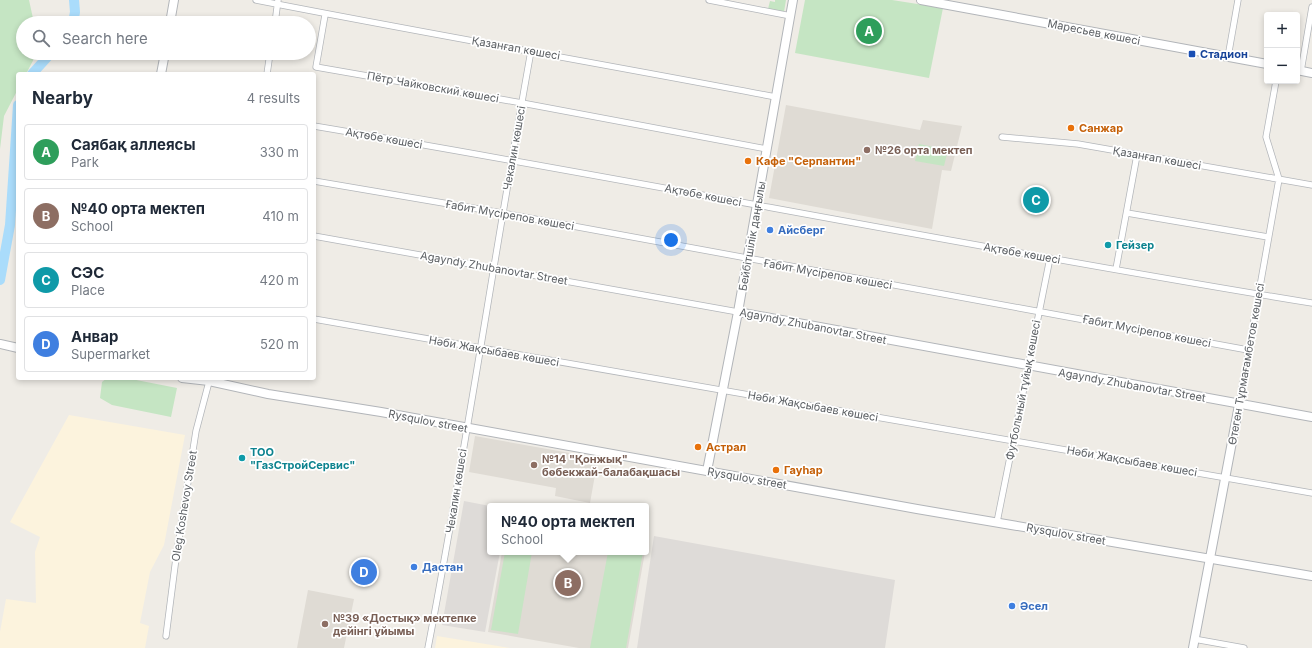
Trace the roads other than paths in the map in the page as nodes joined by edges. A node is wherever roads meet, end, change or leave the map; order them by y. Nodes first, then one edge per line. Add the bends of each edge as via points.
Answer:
1 (174, 0) edge
2 (256, 0) edge
3 (709, 0) edge
4 (793, 0) edge
5 (921, 0) edge
6 (1238, 0) edge
7 (278, 2) edge
8 (944, 2) edge
9 (1312, 7) edge
10 (325, 15) junction
11 (171, 16) edge
12 (276, 16) edge
13 (791, 16) junction
14 (531, 51) junction
15 (1228, 57) junction
16 (164, 60) edge
17 (269, 60) edge
18 (1264, 63) edge
19 (1300, 65) edge
20 (1300, 70) edge
21 (161, 72) edge
22 (267, 72) edge
23 (1312, 73) edge
24 (1275, 84) edge
25 (776, 97) junction
26 (522, 103) junction
27 (316, 126) edge
28 (1002, 137) dead end
29 (767, 149) junction
30 (1137, 155) junction
31 (512, 159) junction
32 (1279, 179) junction
33 (316, 181) edge
34 (1312, 185) edge
35 (757, 206) junction
36 (502, 213) junction
37 (1128, 213) junction
38 (316, 236) edge
39 (1268, 237) junction
40 (1050, 258) junction
41 (748, 259) junction
42 (493, 268) junction
43 (1116, 268) junction
44 (1258, 294) junction
45 (1312, 303) edge
46 (1039, 311) junction
47 (738, 312) junction
48 (316, 319) edge
49 (0, 344) edge
50 (15, 347) edge
51 (479, 348) junction
52 (1248, 350) junction
53 (1029, 366) junction
54 (210, 380) edge
55 (723, 391) junction
56 (1239, 404) junction
57 (1312, 417) edge
58 (467, 428) junction
59 (1013, 441) junction
60 (707, 471) junction
61 (1226, 477) junction
62 (1312, 493) edge
63 (997, 522) junction
64 (1209, 558) junction
65 (1312, 576) edge
66 (166, 636) dead end
67 (1194, 639) junction
68 (428, 648) edge
69 (1193, 648) edge
70 (1244, 648) edge

1 - 11 street
2 - 7 street, Қазанғап көшесі
3 - 13 street
4 - 13 street, Бейбітшілік даңғылы
5 - 8 street, Маресьев көшесі
6 - 15 street
7 - 10 street, Қазанғап көшесі
7 - 12 street
8 - 15 street, Маресьев көшесі
9 - 19 street
10 - 14 street, Қазанғап көшесі
10 - 26 street, Пётр Чайковский көшесі via 316,67
13 - 25 street, Бейбітшілік даңғылы
14 - 25 street, Қазанғап көшесі
14 - 26 street, Чекалин көшесі
15 - 18 street, Маресьев көшесі
16 - 21 street
17 - 22 street
20 - 23 street
24 - 32 street, Өтеген Тұрмағамбетов көшесі via 1266,137
25 - 29 street, Бейбітшілік даңғылы
26 - 29 street, Пётр Чайковский көшесі
26 - 31 street, Чекалин көшесі
27 - 31 street, Ақтөбе көшесі
28 - 30 street, Қазанғап көшесі via 1078,144
29 - 35 street, Бейбітшілік даңғылы
30 - 32 street, Қазанғап көшесі
30 - 37 street
31 - 35 street, Ақтөбе көшесі
31 - 36 street, Чекалин көшесі
32 - 34 street, Қазанғап көшесі
32 - 39 street, Өтеген Тұрмағамбетов көшесі
33 - 36 street, Ғабит Мүсірепов көшесі
35 - 40 street, Ақтөбе көшесі
35 - 41 street, Бейбітшілік даңғылы
36 - 41 street, Ғабит Мүсірепов көшесі
36 - 42 street, Чекалин көшесі
37 - 39 street
37 - 43 street
38 - 42 street, Agayndy Zhubanovtar Street
39 - 44 street, Өтеген Тұрмағамбетов көшесі
40 - 43 street, Ақтөбе көшесі
40 - 46 street, Футбольный тұйық көшесі
41 - 46 street, Ғабит Мүсірепов көшесі
41 - 47 street, Бейбітшілік даңғылы
42 - 47 street, Agayndy Zhubanovtar Street
42 - 51 street, Чекалин көшесі
43 - 44 street, Ақтөбе көшесі
44 - 45 street, Ақтөбе көшесі
44 - 52 street, Өтеген Тұрмағамбетов көшесі
46 - 52 street, Ғабит Мүсірепов көшесі
46 - 53 street, Футбольный тұйық көшесі
47 - 53 street, Agayndy Zhubanovtar Street
47 - 55 street, Бейбітшілік даңғылы
48 - 51 street, Нәби Жақсыбаев көшесі
49 - 50 street
51 - 55 street, Нәби Жақсыбаев көшесі
51 - 58 street, Чекалин көшесі
52 - 56 street, Өтеген Тұрмағамбетов көшесі
53 - 56 street, Agayndy Zhubanovtar Street
53 - 59 street, Футбольный тұйық көшесі
54 - 58 street, Rysqulov street via 268,394
54 - 66 street, Oleg Koshevoy Street via 196,431
55 - 59 street, Нәби Жақсыбаев көшесі
55 - 60 street, Бейбітшілік даңғылы
56 - 57 street, Agayndy Zhubanovtar Street
56 - 61 street, Өтеген Тұрмағамбетов көшесі
58 - 60 street, Rysqulov street
58 - 68 street, Чекалин көшесі
59 - 61 street, Нәби Жақсыбаев көшесі
59 - 63 street, Футбольный тұйық көшесі
60 - 63 street, Rysqulov street
61 - 62 street, Нәби Жақсыбаев көшесі
61 - 64 street, Өтеген Тұрмағамбетов көшесі
63 - 64 street, Rysqulov street
64 - 65 street, Rysqulov street
64 - 67 street, Өтеген Тұрмағамбетов көшесі
67 - 69 street, Өтеген Тұрмағамбетов көшесі
67 - 70 street

